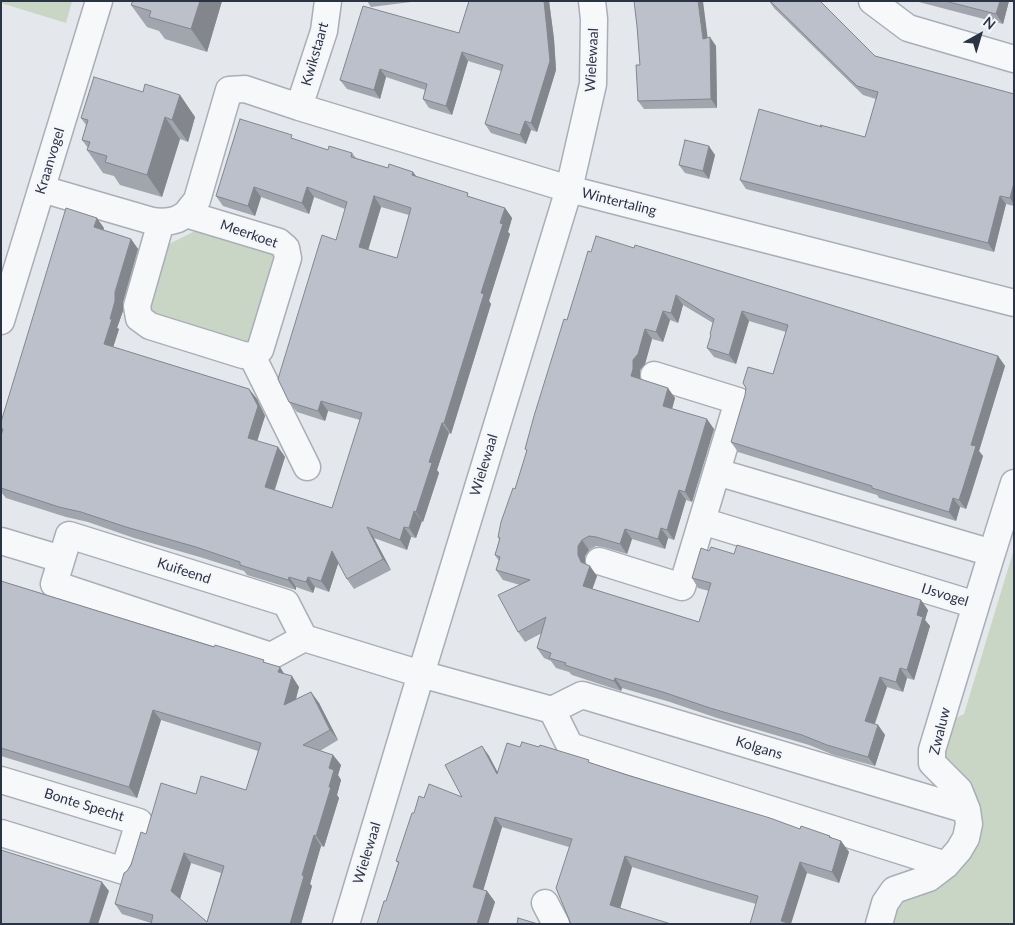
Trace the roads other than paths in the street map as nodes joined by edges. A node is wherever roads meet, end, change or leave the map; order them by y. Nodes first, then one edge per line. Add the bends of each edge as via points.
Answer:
1 (100, 1) edge
2 (328, 1) edge
3 (592, 1) edge
4 (872, 1) edge
5 (1014, 59) edge
6 (299, 107) junction
7 (42, 189) junction
8 (569, 189) junction
9 (186, 214) junction
10 (162, 222) junction
11 (1014, 303) edge
12 (1, 321) edge
13 (252, 356) junction
14 (654, 375) dead end
15 (307, 466) dead end
16 (717, 472) junction
17 (1014, 483) edge
18 (702, 521) junction
19 (1, 541) edge
20 (992, 553) junction
21 (61, 559) junction
22 (599, 561) dead end
23 (976, 605) junction
24 (304, 638) junction
25 (420, 674) junction
26 (552, 710) junction
27 (1, 780) edge
28 (967, 810) junction
29 (1, 833) edge
30 (946, 865) junction
31 (346, 924) edge
32 (879, 924) edge

1 - 7 street, Kraanvogel
2 - 6 street, Kwikstaart via 324,31
3 - 8 street, Wielewaal via 593,84
4 - 5 street via 908,28
6 - 8 street, Wintertaling
6 - 9 street, Wintertaling via 245,89 229,90 197,200
7 - 10 street
7 - 12 street, Kraanvogel
8 - 11 street, Wintertaling
8 - 25 street, Wielewaal
9 - 10 street via 171,222
9 - 13 street, Meerkoet via 279,242 286,248 288,258 260,350
10 - 13 street via 137,306 140,318 150,326
13 - 15 street
14 - 16 street via 738,401
16 - 18 street
16 - 20 street
17 - 20 street
18 - 22 street via 682,587
18 - 23 street, IJsvogel
19 - 21 street
20 - 23 street, IJsvogel
21 - 24 street, Kuifeend via 54,584 271,656
21 - 24 street, Kuifeend via 69,534 286,603
23 - 28 street, Zwaluw via 932,750 932,763 958,790
24 - 25 street
25 - 26 street
25 - 31 street, Wielewaal
26 - 28 street, Kolgans via 582,696
26 - 30 street via 570,746
27 - 29 street, Bonte Specht via 139,822 124,871
28 - 30 street, Zwaluw via 966,838
30 - 32 street, Zwaluw via 929,878 894,890 885,903

